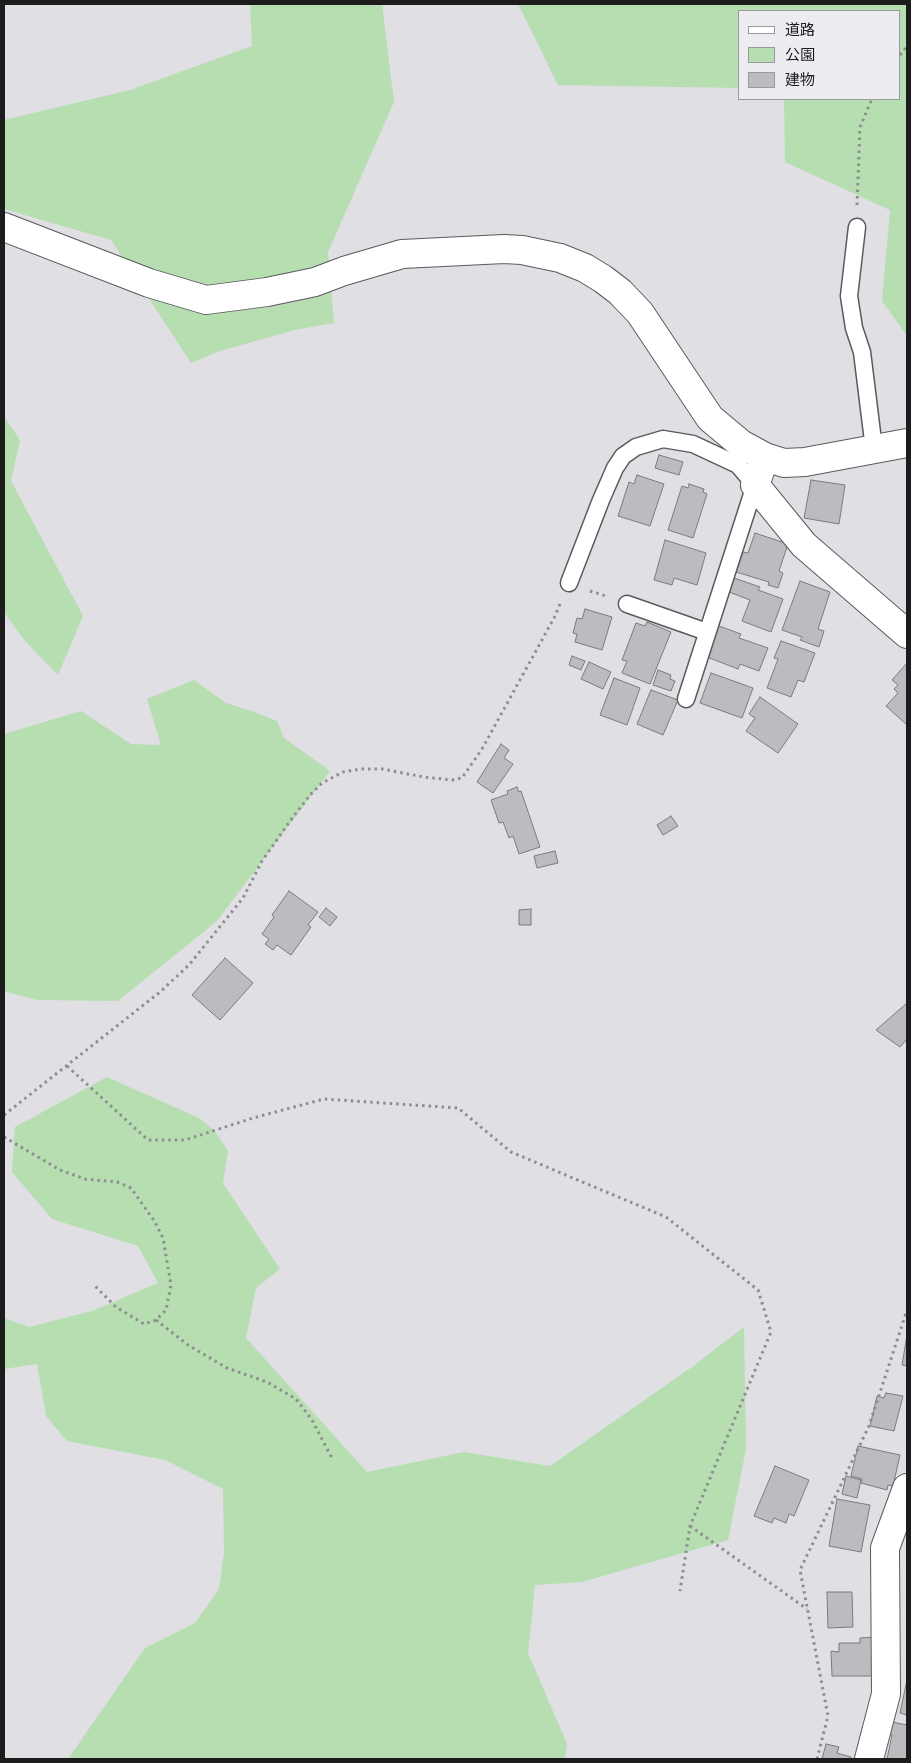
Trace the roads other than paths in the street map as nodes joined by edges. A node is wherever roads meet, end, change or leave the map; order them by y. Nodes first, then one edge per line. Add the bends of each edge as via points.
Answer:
1 (4, 227) edge
2 (857, 227) road end
3 (907, 443) edge
4 (874, 449) junction
5 (765, 457) junction
6 (755, 485) junction
7 (569, 583) road end
8 (627, 604) road end
9 (707, 632) junction
10 (907, 634) edge
11 (686, 699) dead end
12 (907, 1488) edge
13 (868, 1759) edge

1 - 5 street via 149,283 206,300 315,282 402,254 522,250 560,258 585,268 620,292 640,313 710,418 740,444
2 - 4 lane via 850,296 854,328 862,352
3 - 4 street
4 - 5 street via 805,462 784,462
5 - 6 street
6 - 7 lane via 738,465 693,444 663,439 636,447 623,456 615,468
6 - 9 lane
6 - 10 street via 804,545
8 - 9 lane
9 - 11 lane
12 - 13 street via 885,1548 886,1694

